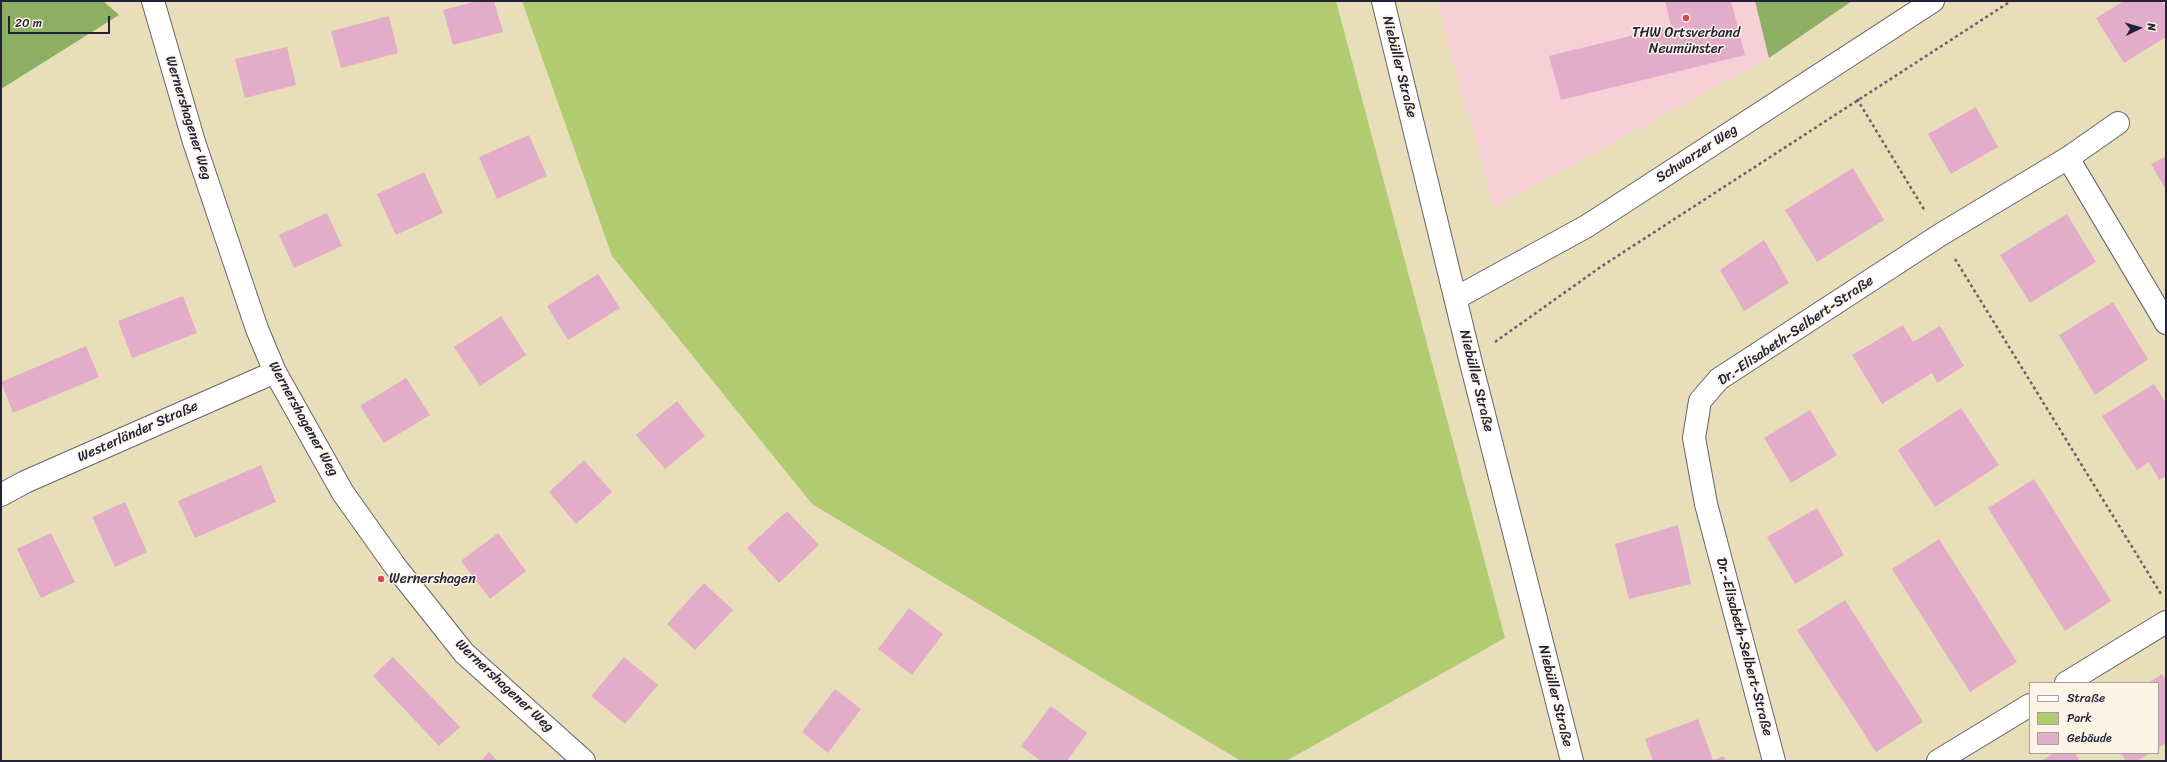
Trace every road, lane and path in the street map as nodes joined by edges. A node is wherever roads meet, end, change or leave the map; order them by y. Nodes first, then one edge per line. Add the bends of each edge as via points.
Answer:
1 (153, 1) edge
2 (1383, 1) edge
3 (1933, 1) edge
4 (2011, 1) edge
5 (1857, 99) junction
6 (2118, 123) dead end
7 (2068, 158) junction
8 (1940, 235) junction
9 (1456, 298) junction
10 (2166, 323) edge
11 (1470, 359) junction
12 (275, 372) junction
13 (1, 495) edge
14 (2162, 596) dead end
15 (2166, 622) edge
16 (2068, 682) edge
17 (2029, 706) edge
18 (584, 761) edge
19 (1572, 761) edge
20 (1774, 761) edge
21 (1938, 761) edge

1 - 12 street, Wernershagener Weg via 194,142 257,329
2 - 9 street, Niebüller Straße
3 - 9 street, Schwarzer Weg via 1587,226
4 - 5 path
5 - 8 path
5 - 11 path via 1602,266
6 - 7 street, Dr.-Elisabeth-Selbert-Straße
7 - 8 street, Dr.-Elisabeth-Selbert-Straße
7 - 10 street
8 - 14 path
8 - 20 street, Dr.-Elisabeth-Selbert-Straße via 1719,379 1700,402 1694,438 1706,504
9 - 11 street, Niebüller Straße
11 - 19 street, Niebüller Straße
12 - 13 street, Westerländer Straße via 25,482
12 - 18 street, Wernershagener Weg via 344,493 396,566 464,653
15 - 16 street
17 - 21 street

